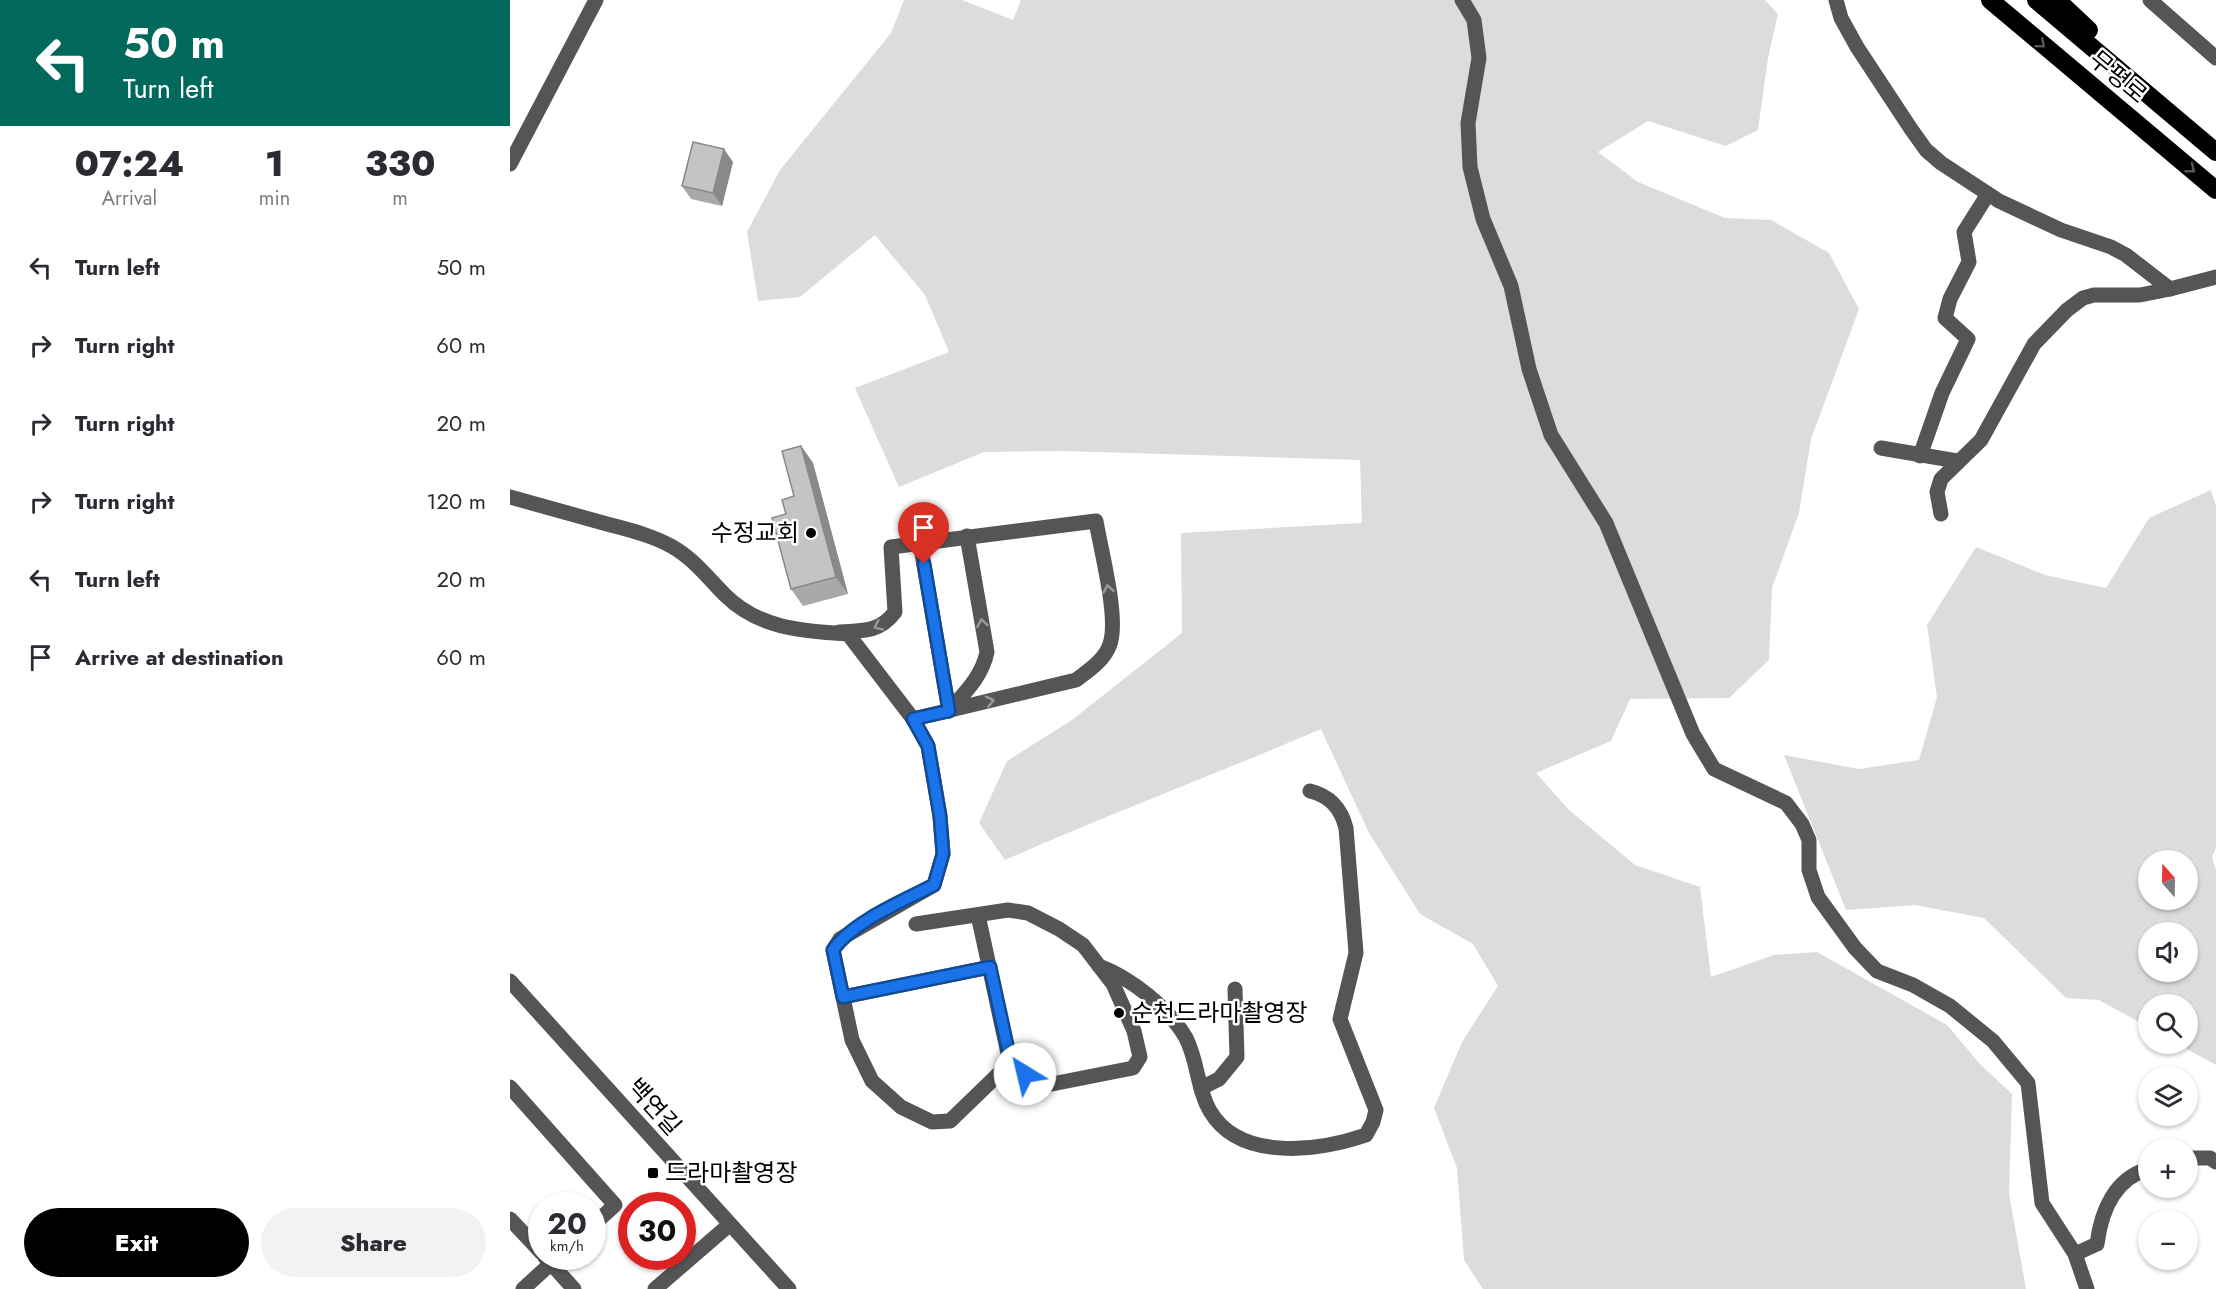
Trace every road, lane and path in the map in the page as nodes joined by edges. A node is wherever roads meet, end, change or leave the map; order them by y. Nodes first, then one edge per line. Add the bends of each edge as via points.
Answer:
1 (596, 0) edge
2 (1462, 0) edge
3 (2036, 0) edge
4 (2057, 0) edge
5 (2150, 0) edge
6 (1833, 1) edge
7 (1993, 3) edge
8 (2216, 58) edge
9 (2153, 100) junction
10 (2216, 152) edge
11 (510, 164) edge
12 (2216, 189) edge
13 (1988, 194) junction
14 (2216, 277) edge
15 (2170, 289) junction
16 (1881, 448) dead end
17 (1920, 456) junction
18 (1957, 461) junction
19 (510, 497) edge
20 (1941, 514) dead end
21 (967, 536) junction
22 (921, 542) junction
23 (833, 633) junction
24 (949, 711) junction
25 (913, 719) junction
26 (1310, 791) dead end
27 (978, 915) junction
28 (916, 924) dead end
29 (1099, 966) junction
30 (990, 967) junction
31 (510, 981) edge
32 (1234, 989) dead end
33 (843, 997) junction
34 (1011, 1063) junction
35 (510, 1088) edge
36 (1201, 1088) junction
37 (2198, 1158) edge
38 (2216, 1162) edge
39 (2138, 1173) edge
40 (603, 1192) edge
41 (606, 1195) edge
42 (606, 1213) edge
43 (510, 1218) edge
44 (729, 1225) junction
45 (528, 1236) edge
46 (2075, 1254) junction
47 (539, 1270) edge
48 (559, 1270) edge
49 (523, 1289) edge
50 (574, 1289) edge
51 (656, 1289) edge
52 (789, 1289) edge
53 (2087, 1289) edge

1 - 11 street
2 - 46 street via 1474,20 1479,58 1468,123 1470,167 1483,219 1511,286 1530,369 1551,435 1606,523 1693,734 1714,769 1786,803 1809,840 1809,870 1818,897 1876,971 1913,985 1950,1006 1983,1030 2009,1056 2028,1083 2042,1203
3 - 9 highway, 무평로
4 - 9 highway via 2139,78
5 - 8 street
6 - 13 street via 1857,47 1926,150
7 -> 12 highway, 무평로
9 - 10 highway, 무평로
13 - 15 street via 2061,230 2111,247
13 - 17 street via 1964,232 1969,262 1945,318 1968,339 1942,393
14 - 15 street
15 - 18 street via 2140,295 2094,295 2067,310 2034,344 1981,440
16 - 17 street
17 - 18 street
18 - 20 street via 1941,479 1937,492
19 - 23 street via 647,536 673,547 751,615 780,627
21 - 22 street
24 -> 21 street via 975,680 987,652
24 -> 21 street via 1076,680 1092,669 1110,647 1114,628 1096,521
22 -> 23 street via 891,547 895,612 887,622 873,630
22 - 24 street
23 - 25 street via 848,634
24 - 25 street
25 - 33 street via 928,746 943,854 934,885 840,939 833,950
26 - 36 street via 1330,799 1344,818 1346,828 1356,953 1340,1019 1376,1110 1373,1122 1366,1135 1357,1138 1310,1146 1265,1147 1234,1136 1223,1126 1210,1112
27 - 28 street
27 - 29 street via 1008,910 1028,913 1083,945
27 - 30 street
29 - 34 street via 1113,984 1134,1031 1140,1056 1133,1068 1052,1084 1040,1083
29 - 36 street via 1119,974 1180,1030 1197,1066
30 - 33 street
30 - 34 street
31 - 44 street, 백연길
32 - 36 street via 1237,1057 1219,1079
33 - 34 street via 852,1040 872,1081 901,1107 932,1122 950,1121
35 - 40 street
37 - 38 street
39 - 46 street via 2118,1188 2104,1212 2097,1244
41 - 42 street via 615,1205
43 - 45 street
44 - 51 street
44 - 52 street, 백연길
46 - 53 street
47 - 49 street
48 - 50 street

